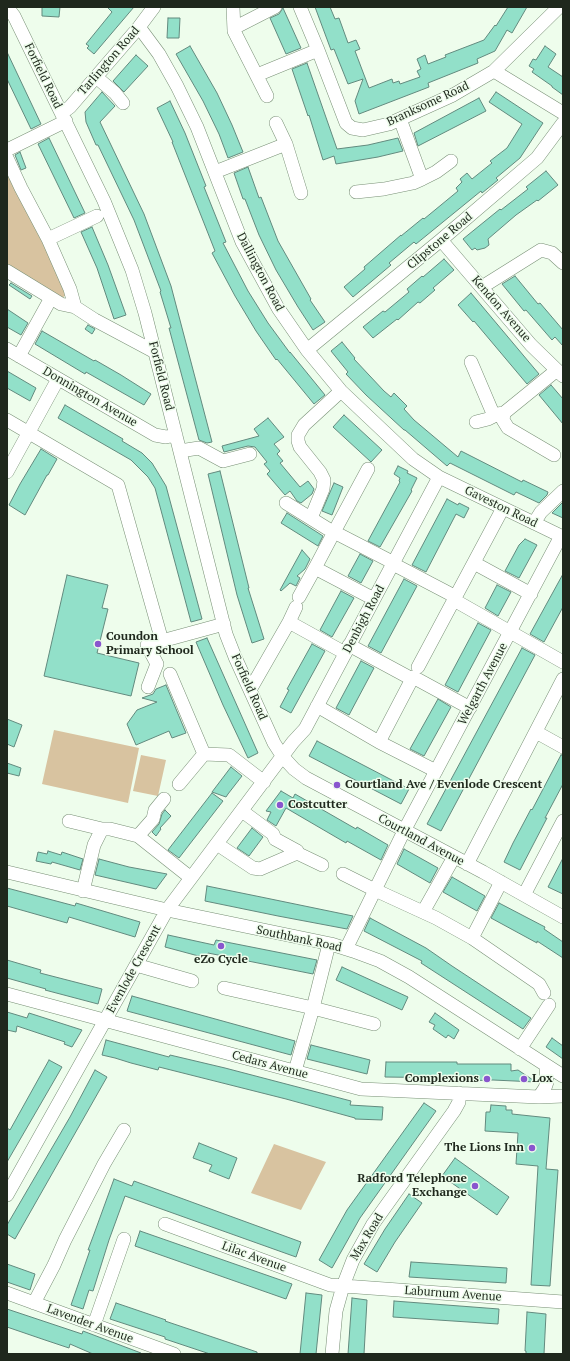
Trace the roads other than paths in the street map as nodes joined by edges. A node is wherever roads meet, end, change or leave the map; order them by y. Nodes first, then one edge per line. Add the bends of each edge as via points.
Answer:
1 (7, 7) edge
2 (154, 7) edge
3 (233, 7) edge
4 (275, 7) edge
5 (300, 7) edge
6 (560, 7) edge
7 (139, 26) junction
8 (234, 28) junction
9 (318, 50) junction
10 (494, 71) junction
11 (257, 75) junction
12 (96, 77) junction
13 (267, 96) dead end
14 (123, 103) dead end
15 (563, 113) edge
16 (64, 117) junction
17 (400, 119) junction
18 (276, 123) dead end
19 (563, 123) edge
20 (286, 144) junction
21 (7, 150) edge
22 (7, 158) edge
23 (451, 161) dead end
24 (215, 172) junction
25 (422, 179) junction
26 (356, 192) dead end
27 (301, 194) dead end
28 (97, 216) dead end
29 (48, 239) junction
30 (441, 240) junction
31 (563, 263) edge
32 (7, 271) edge
33 (482, 287) junction
34 (51, 298) junction
35 (74, 307) junction
36 (7, 349) edge
37 (307, 350) junction
38 (155, 352) junction
39 (19, 356) junction
40 (471, 362) dead end
41 (560, 373) edge
42 (58, 378) junction
43 (341, 391) junction
44 (499, 414) junction
45 (7, 420) edge
46 (476, 422) dead end
47 (29, 432) junction
48 (176, 435) junction
49 (180, 451) junction
50 (250, 454) dead end
51 (554, 455) dead end
52 (368, 469) dead end
53 (7, 472) edge
54 (439, 477) junction
55 (563, 491) edge
56 (286, 504) dead end
57 (503, 508) junction
58 (311, 518) junction
59 (534, 523) junction
60 (331, 531) junction
61 (562, 536) edge
62 (474, 563) junction
63 (393, 564) junction
64 (315, 568) junction
65 (531, 594) junction
66 (374, 599) junction
67 (455, 599) junction
68 (288, 622) junction
69 (224, 624) junction
70 (511, 631) junction
71 (162, 641) junction
72 (347, 649) junction
73 (563, 662) edge
74 (418, 667) dead end
75 (170, 674) dead end
76 (412, 679) junction
77 (563, 679) edge
78 (148, 687) dead end
79 (250, 690) junction
80 (317, 706) junction
81 (470, 708) junction
82 (536, 732) junction
83 (379, 742) junction
84 (563, 747) edge
85 (204, 754) junction
86 (282, 758) junction
87 (436, 771) junction
88 (264, 782) junction
89 (179, 784) dead end
90 (164, 799) dead end
91 (242, 811) junction
92 (563, 821) edge
93 (70, 822) dead end
94 (102, 829) junction
95 (404, 831) junction
96 (138, 836) junction
97 (217, 844) junction
98 (297, 853) junction
99 (454, 857) junction
100 (467, 864) junction
101 (322, 865) dead end
102 (7, 872) edge
103 (344, 874) dead end
104 (191, 878) junction
105 (501, 882) junction
106 (375, 890) junction
107 (83, 891) junction
108 (524, 895) junction
109 (167, 910) junction
110 (423, 912) junction
111 (558, 914) edge
112 (563, 923) edge
113 (472, 938) junction
114 (329, 944) junction
115 (346, 949) junction
116 (136, 965) junction
117 (192, 981) dead end
118 (224, 988) dead end
119 (7, 994) edge
120 (313, 1008) junction
121 (105, 1020) junction
122 (374, 1024) dead end
123 (520, 1049) junction
124 (546, 1066) junction
125 (295, 1072) junction
126 (563, 1076) edge
127 (459, 1093) junction
128 (539, 1096) junction
129 (563, 1096) edge
130 (124, 1130) dead end
131 (7, 1195) edge
132 (165, 1224) dead end
133 (124, 1239) dead end
134 (343, 1286) junction
135 (7, 1293) edge
136 (563, 1302) edge
137 (34, 1303) junction
138 (94, 1325) junction
139 (174, 1354) edge
140 (332, 1354) edge

1 - 16 street, Forfield Road via 14,16
2 - 7 street, Tarlington Road
3 - 8 street
4 - 8 street
5 - 9 street, Branksome Road
6 - 10 street, Branksome Road
7 - 12 street, Tarlington Road
7 - 24 street, Dallington Road via 177,86
8 - 11 street
9 - 11 street
9 - 17 street, Branksome Road via 346,123 352,128 363,130
10 - 15 street
10 - 17 street, Branksome Road via 453,95
11 - 13 street
12 - 14 street
12 - 16 street, Tarlington Road
16 - 21 street, Tarlington Road
16 - 38 street, Forfield Road via 116,229 132,270
17 - 25 street
18 - 20 street
19 - 30 street, Clipstone Road via 537,158
20 - 24 street
20 - 27 street
22 - 29 street
23 - 25 street
24 - 37 street, Dallington Road via 242,242 278,308
25 - 26 street via 384,189
28 - 29 street
29 - 35 street via 70,288
30 - 33 street, Kendon Avenue
30 - 37 street, Clipstone Road
31 - 33 street via 552,253 541,250
32 - 34 street
33 - 41 street, Kendon Avenue
34 - 35 street via 60,304
34 - 39 street
35 - 38 street
36 - 39 street, Donnington Avenue
37 - 43 street, Dallington Road
38 - 48 street, Forfield Road
39 - 42 street, Donnington Avenue
40 - 44 street
41 - 44 street
42 - 47 street
42 - 48 street, Donnington Avenue via 155,435
43 - 54 street, Dallington Road via 413,459
43 - 58 street via 304,425 298,435 300,447 324,480
44 - 46 street
44 - 51 street via 508,428
45 - 47 street
47 - 53 street
47 - 71 street via 118,485
48 - 49 street, Forfield Road
49 - 50 street via 199,448 223,461
49 - 69 street, Forfield Road
52 - 60 street
54 - 57 street, Gaveston Road
54 - 63 street, Denbigh Road
55 - 59 street via 541,512
56 - 58 street
57 - 59 street, Gaveston Road
57 - 62 street
58 - 60 street
59 - 61 street, Gaveston Road
60 - 63 street
60 - 64 street
61 - 65 street, Welgarth Avenue
62 - 65 street
62 - 67 street
63 - 66 street, Denbigh Road
63 - 67 street
64 - 66 street
64 - 68 street
65 - 70 street, Welgarth Avenue
66 - 72 street, Denbigh Road
67 - 70 street
67 - 74 street
68 - 72 street
68 - 79 street
69 - 71 street
69 - 79 street, Forfield Road
70 - 73 street
70 - 81 street, Welgarth Avenue
71 - 78 street via 147,645 157,664
72 - 76 street
72 - 80 street, Denbigh Road
75 - 85 street
76 - 81 street via 414,677
76 - 83 street
77 - 82 street
79 - 86 street, Forfield Road
80 - 83 street
80 - 86 street, Denbigh Road via 305,729
81 - 87 street, Welgarth Avenue
82 - 84 street
82 - 100 street
83 - 87 street
85 - 88 street via 229,756
85 - 89 street
86 - 88 street, Evenlode Crescent
86 - 95 street, Courtland Avenue via 306,778
87 - 95 street, Welgarth Avenue
88 - 91 street, Evenlode Crescent
90 - 96 street via 155,810 153,819
91 - 97 street, Evenlode Crescent
91 - 98 street via 273,834 275,839
92 - 108 street
93 - 94 street
94 - 96 street
94 - 107 street via 94,845
95 - 99 street, Courtland Avenue
95 - 106 street, Welgarth Avenue
96 - 104 street
97 - 98 street via 253,868 260,869
97 - 104 street, Evenlode Crescent
98 - 101 street
99 - 100 street, Courtland Avenue
99 - 110 street
100 - 105 street, Courtland Avenue
102 - 107 street, Southbank Road
103 - 106 street
104 - 109 street, Evenlode Crescent
105 - 108 street, Courtland Avenue
105 - 113 street
106 - 110 street
106 - 115 street, Welgarth Avenue
107 - 109 street, Southbank Road
108 - 111 street, Courtland Avenue
109 - 114 street, Southbank Road
109 - 116 street, Evenlode Crescent
110 - 113 street
111 - 112 street, Courtland Avenue
113 - 123 street via 539,984 546,999
114 - 115 street, Southbank Road
114 - 120 street
115 - 123 street, Southbank Road via 380,961 409,977
116 - 117 street
116 - 121 street, Evenlode Crescent
118 - 120 street
119 - 121 street, Cedars Avenue
120 - 122 street
120 - 125 street
121 - 125 street, Cedars Avenue
121 - 131 street, Evenlode Crescent
123 - 124 street, Southbank Road
124 - 126 street, Southbank Road
124 - 128 street via 547,1082
125 - 127 street, Cedars Avenue via 361,1089
127 - 128 street, Cedars Avenue
127 - 134 street, Max Road via 459,1102 454,1111 362,1242
128 - 129 street, Cedars Avenue
130 - 137 street via 104,1164
132 - 134 street, Lilac Avenue via 330,1285
133 - 138 street
134 - 136 street, Laburnum Avenue
134 - 140 street, Max Road via 336,1312
135 - 137 street, Lavender Avenue
137 - 138 street, Lavender Avenue
138 - 139 street, Lavender Avenue

